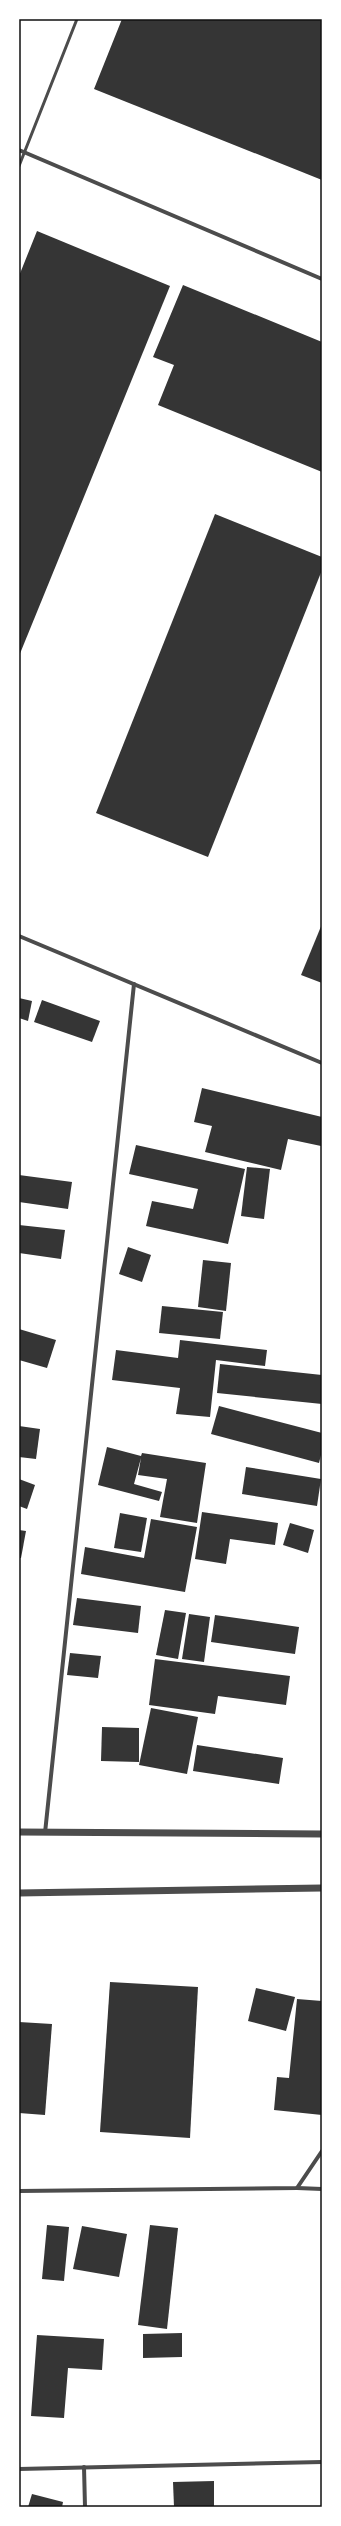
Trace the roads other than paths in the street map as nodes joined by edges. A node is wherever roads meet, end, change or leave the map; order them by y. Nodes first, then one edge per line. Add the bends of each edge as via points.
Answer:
1 (78, 19) edge
2 (19, 150) edge
3 (24, 153) junction
4 (19, 166) edge
5 (322, 279) edge
6 (19, 936) edge
7 (134, 984) junction
8 (322, 1063) edge
9 (19, 1832) edge
10 (322, 1832) edge
11 (45, 1833) junction
12 (322, 1888) edge
13 (19, 1893) edge
14 (322, 2151) edge
15 (297, 2188) junction
16 (322, 2189) edge
17 (19, 2191) edge
18 (322, 2462) edge
19 (84, 2467) junction
20 (19, 2469) edge
21 (85, 2507) edge

1 - 3 lane
2 - 3 street
3 - 4 lane
3 - 5 street
6 - 7 street
7 - 8 street
7 - 11 street
9 - 11 street
10 - 11 street
12 - 13 street
14 - 15 street
15 - 16 street
15 - 17 street
18 - 19 street
19 - 20 street
19 - 21 street

